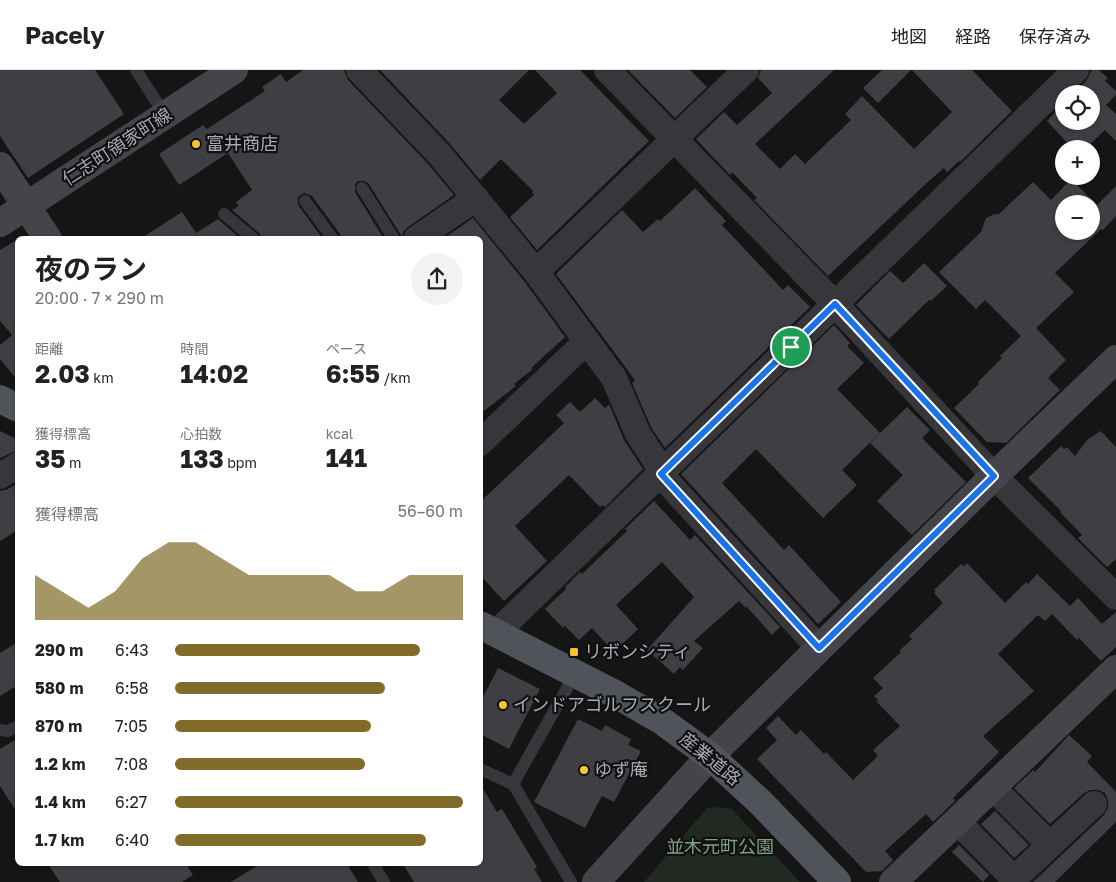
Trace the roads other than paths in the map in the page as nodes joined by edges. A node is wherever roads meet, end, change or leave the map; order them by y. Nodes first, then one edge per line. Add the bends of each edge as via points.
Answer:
1 (136, 70) edge
2 (234, 70) edge
3 (359, 70) edge
4 (607, 70) edge
5 (746, 70) edge
6 (1076, 70) edge
7 (165, 115) junction
8 (675, 140) junction
9 (0, 166) edge
10 (362, 188) dead end
11 (476, 198) junction
12 (305, 201) dead end
13 (26, 206) junction
14 (224, 214) dead end
15 (0, 223) edge
16 (46, 236) edge
17 (250, 236) edge
18 (331, 236) edge
19 (392, 236) edge
20 (420, 236) edge
21 (536, 272) junction
22 (835, 304) junction
23 (587, 341) junction
24 (1116, 359) edge
25 (0, 399) edge
26 (15, 406) edge
27 (483, 440) edge
28 (15, 467) edge
29 (661, 474) junction
30 (0, 476) edge
31 (994, 476) junction
32 (1116, 597) edge
33 (488, 629) edge
34 (819, 648) junction
35 (1116, 669) edge
36 (576, 674) junction
37 (15, 728) edge
38 (0, 730) edge
39 (710, 756) junction
40 (483, 769) edge
41 (513, 784) junction
42 (992, 786) junction
43 (1094, 804) dead end
44 (957, 821) junction
45 (1050, 845) junction
46 (373, 866) edge
47 (384, 882) edge
48 (571, 882) edge
49 (596, 882) edge
50 (837, 882) edge
51 (893, 882) edge

1 - 7 lane
2 - 7 street, 仁志町領家町線
3 - 11 street
4 - 8 street
5 - 8 street
6 - 22 street
7 - 13 street, 仁志町領家町線
8 - 21 street
8 - 22 street
9 - 13 street
10 - 19 lane
11 - 20 street
11 - 21 street
12 - 18 lane
13 - 15 street, 仁志町領家町線
13 - 16 street
14 - 17 lane
21 - 23 street
22 - 29 street
22 - 31 street
23 - 27 street
23 - 29 street via 614,378 638,434
24 - 31 street
25 - 26 main road
28 - 30 street
29 - 33 street
29 - 34 street
31 - 32 street
31 - 34 street
33 - 36 main road, 産業道路
34 - 39 street
35 - 42 street
36 - 39 main road, 産業道路 via 662,722
36 - 41 lane
37 - 38 lane
39 - 49 street
39 - 50 main road, 産業道路 via 760,802
40 - 41 lane
41 - 48 lane
42 - 44 street
42 - 45 street
43 - 45 street
44 - 45 street via 1014,879
44 - 51 street
46 - 47 lane

